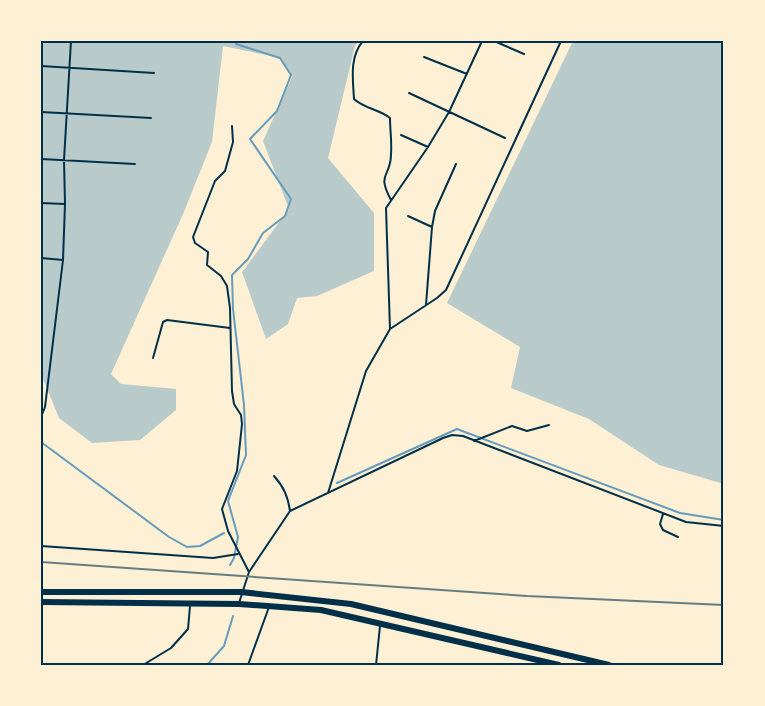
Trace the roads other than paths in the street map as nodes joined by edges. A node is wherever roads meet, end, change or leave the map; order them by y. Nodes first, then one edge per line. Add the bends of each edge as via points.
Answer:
1 (71, 41) edge
2 (362, 41) edge
3 (482, 41) edge
4 (494, 41) edge
5 (561, 41) edge
6 (524, 54) dead end
7 (424, 57) dead end
8 (41, 66) edge
9 (69, 68) junction
10 (154, 73) dead end
11 (467, 74) junction
12 (409, 93) dead end
13 (41, 112) edge
14 (449, 112) junction
15 (66, 114) junction
16 (151, 118) dead end
17 (232, 126) dead end
18 (400, 135) dead end
19 (505, 138) dead end
20 (428, 147) junction
21 (41, 159) edge
22 (64, 160) junction
23 (135, 164) dead end
24 (456, 164) dead end
25 (391, 200) junction
26 (41, 204) edge
27 (65, 204) junction
28 (408, 216) dead end
29 (432, 227) junction
30 (41, 258) edge
31 (63, 260) junction
32 (426, 305) junction
33 (230, 328) junction
34 (390, 329) junction
35 (153, 358) dead end
36 (41, 417) edge
37 (549, 424) dead end
38 (474, 441) junction
39 (274, 476) dead end
40 (328, 494) junction
41 (290, 511) junction
42 (663, 514) junction
43 (724, 526) edge
44 (678, 536) dead end
45 (41, 546) edge
46 (238, 554) junction
47 (249, 572) junction
48 (41, 592) edge
49 (190, 592) junction
50 (241, 592) junction
51 (41, 602) edge
52 (190, 604) junction
53 (238, 604) junction
54 (270, 607) junction
55 (383, 611) junction
56 (380, 623) junction
57 (143, 665) edge
58 (248, 665) edge
59 (376, 665) edge
60 (559, 665) edge
61 (609, 665) edge

1 - 9 lane
2 - 25 lane via 354,56 354,99 390,118 391,161 384,177 384,187
3 - 11 lane
4 - 6 lane
5 - 32 lane via 446,290
7 - 11 lane
8 - 9 lane
9 - 10 lane
9 - 15 lane
11 - 14 lane
12 - 14 lane
13 - 15 lane
14 - 19 lane
14 - 20 lane
15 - 16 lane
15 - 22 lane
17 - 33 lane via 233,142 225,170 215,181 193,237 195,243 208,252 207,265 221,276 226,286
18 - 20 lane
20 - 25 lane
21 - 22 lane
22 - 23 lane
22 - 27 lane
24 - 29 lane
25 - 34 lane via 386,208
26 - 27 lane
27 - 31 lane
28 - 29 lane
29 - 32 lane
30 - 31 lane
31 - 36 lane via 45,407
32 - 34 lane
33 - 35 lane via 167,320 163,322
33 - 46 lane via 232,391 242,424 236,471 222,509
34 - 40 lane via 366,371
37 - 38 lane via 527,431 512,426
38 - 40 lane via 452,435 443,438
38 - 42 lane
39 - 41 lane via 288,497
40 - 41 lane
41 - 47 lane
42 - 43 lane via 686,522
42 - 44 lane via 660,524 663,530
45 - 46 lane via 213,558
46 - 47 lane
47 - 50 lane
48 - 49 main road
49 - 50 main road
49 - 52 lane
50 - 53 lane
50 - 55 main road via 351,604
51 - 52 main road
52 - 53 main road
52 - 57 lane via 188,629 171,648
53 - 54 main road
54 - 56 main road via 321,610
54 - 58 lane
55 - 56 lane
55 - 61 main road
56 - 59 lane
56 - 60 main road

